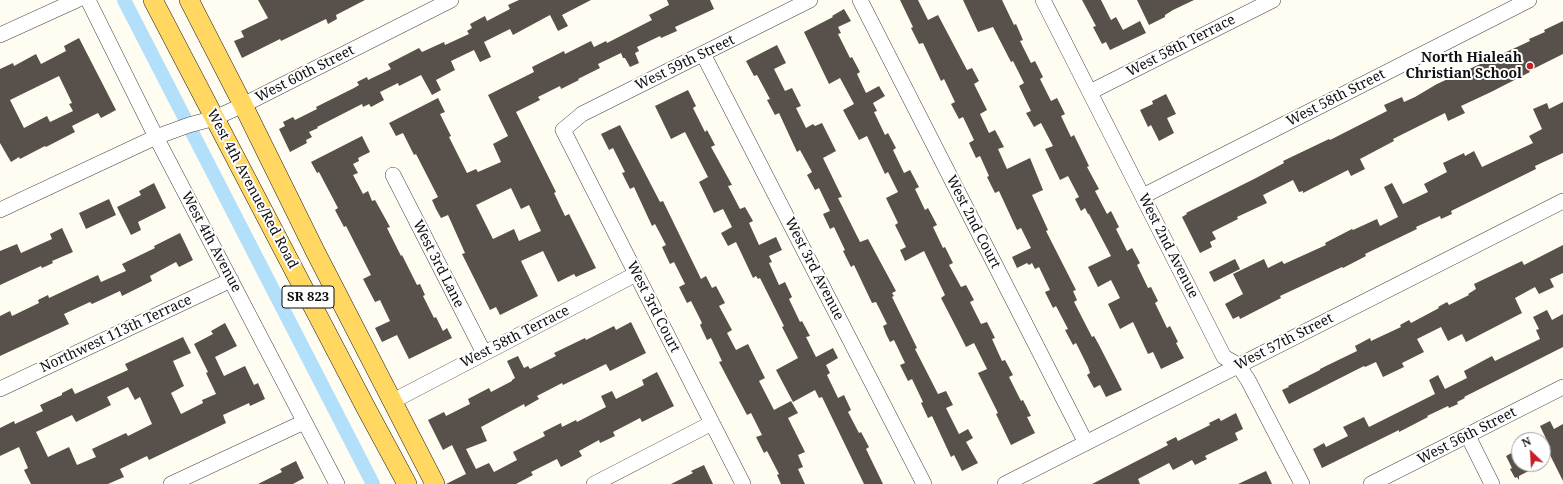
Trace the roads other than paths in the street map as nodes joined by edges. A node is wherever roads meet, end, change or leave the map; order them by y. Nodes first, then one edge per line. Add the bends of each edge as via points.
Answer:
1 (77, 0) edge
2 (88, 0) edge
3 (153, 0) edge
4 (189, 0) edge
5 (451, 0) edge
6 (810, 0) edge
7 (860, 0) edge
8 (1043, 0) edge
9 (1273, 0) edge
10 (1529, 0) edge
11 (0, 36) edge
12 (703, 54) junction
13 (1090, 92) junction
14 (243, 105) junction
15 (215, 118) junction
16 (563, 130) joint
17 (156, 137) junction
18 (393, 175) dead end
19 (1143, 196) junction
20 (1563, 201) edge
21 (0, 210) edge
22 (636, 274) junction
23 (231, 280) junction
24 (326, 332) junction
25 (484, 353) junction
26 (1238, 365) junction
27 (1563, 387) edge
28 (0, 389) edge
29 (393, 400) junction
30 (304, 422) junction
31 (712, 423) junction
32 (1468, 436) junction
33 (1086, 443) junction
34 (171, 484) edge
35 (337, 484) edge
36 (407, 484) edge
37 (436, 484) edge
38 (594, 484) edge
39 (743, 484) edge
40 (924, 484) edge
41 (1005, 484) edge
42 (1302, 484) edge
43 (1371, 484) edge
44 (1492, 484) edge

1 - 11 street
2 - 17 street, West 4th Avenue
3 - 15 main road, West 4th Avenue/Red Road / SR 823
4 - 14 main road, West 4th Avenue/Red Road / SR 823
5 - 14 street, West 60th Street
6 - 12 street, West 59th Street
7 - 33 street, West 2nd Court
8 - 13 street, West 2nd Avenue
9 - 13 street, West 58th Terrace
10 - 19 street, West 58th Street
12 - 16 street, West 59th Street via 582,114
12 - 40 street, West 3rd Avenue
13 - 19 street, West 2nd Avenue
14 - 15 street, West 60th Street
14 - 29 main road, West 4th Avenue/Red Road / SR 823
15 - 17 street, West 60th Street
15 - 24 main road, West 4th Avenue/Red Road / SR 823
16 - 22 street, West 3rd Court
17 - 21 street, West 60th Street
17 - 23 street, West 4th Avenue
18 - 25 street, West 3rd Lane
19 - 26 street, West 2nd Avenue via 1224,357
20 - 26 street, West 57th Street
22 - 25 street, West 58th Terrace
22 - 31 street, West 3rd Court
23 - 28 street, Northwest 113th Terrace
23 - 30 street, West 4th Avenue
24 - 29 main road via 341,341 376,394 381,398
24 - 36 main road, West 4th Avenue/Red Road / SR 823
25 - 29 street, West 58th Terrace
26 - 33 street, West 57th Street
26 - 42 street, West 2nd Avenue
27 - 32 street, West 56th Street
29 - 37 main road, West 4th Avenue/Red Road / SR 823
30 - 34 street
30 - 35 street, West 4th Avenue
31 - 38 street
31 - 39 street, West 3rd Court
32 - 43 street, West 56th Street
32 - 44 street
33 - 41 street, West 57th Street

